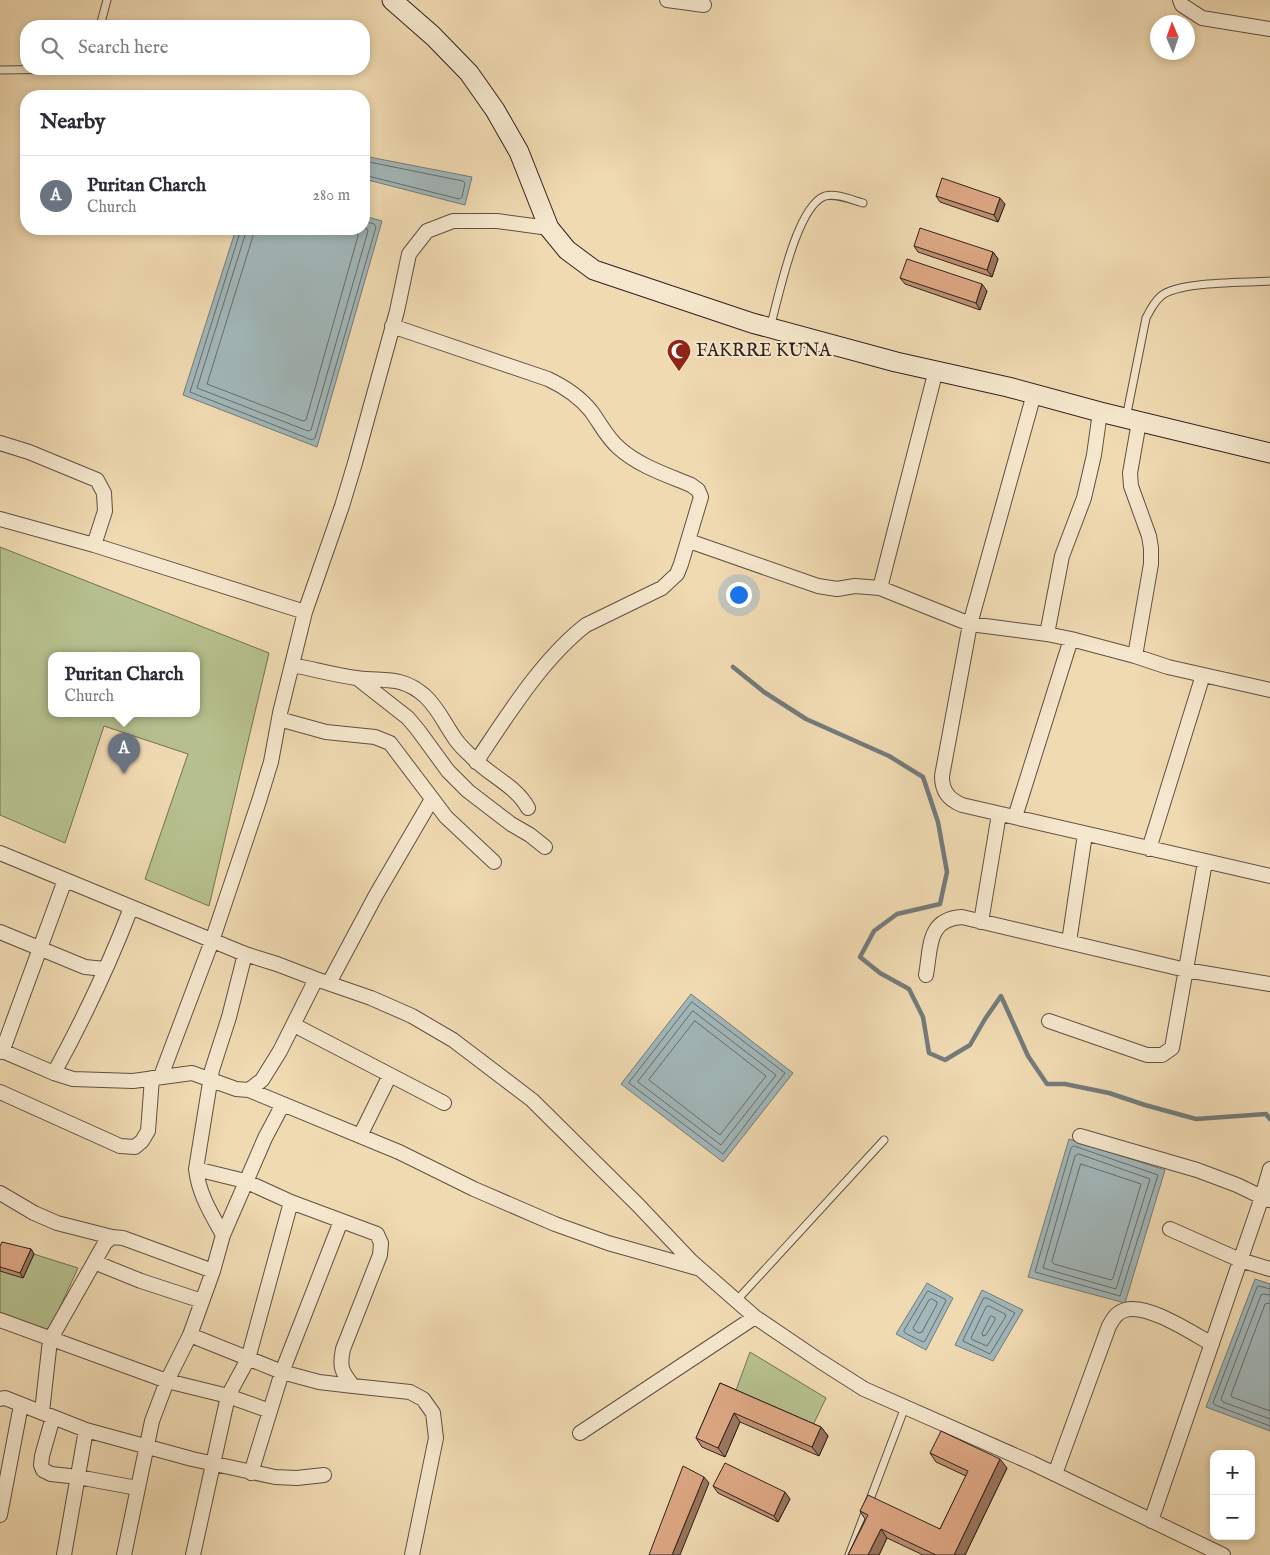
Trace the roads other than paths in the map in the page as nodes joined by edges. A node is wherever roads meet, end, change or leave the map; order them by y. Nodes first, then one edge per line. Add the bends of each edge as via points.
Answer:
1 (107, 0) edge
2 (667, 0) edge
3 (1180, 0) edge
4 (396, 1) edge
5 (704, 5) dead end
6 (102, 20) edge
7 (1270, 29) edge
8 (0, 70) edge
9 (20, 70) edge
10 (863, 203) dead end
11 (549, 228) junction
12 (1270, 281) edge
13 (392, 326) junction
14 (770, 328) junction
15 (936, 370) junction
16 (1034, 394) junction
17 (1100, 412) junction
18 (1133, 421) junction
19 (0, 443) edge
20 (1270, 453) edge
21 (0, 519) edge
22 (689, 540) junction
23 (94, 545) junction
24 (880, 588) junction
25 (305, 612) junction
26 (970, 624) junction
27 (1047, 634) junction
28 (1071, 639) junction
29 (1135, 656) junction
30 (292, 665) junction
31 (1203, 675) junction
32 (357, 678) junction
33 (1270, 690) edge
34 (279, 719) junction
35 (476, 762) junction
36 (432, 798) junction
37 (528, 808) dead end
38 (999, 814) junction
39 (1015, 817) junction
40 (1085, 834) junction
41 (545, 847) dead end
42 (1149, 848) junction
43 (0, 853) edge
44 (494, 862) dead end
45 (1205, 862) junction
46 (1270, 876) edge
47 (65, 880) junction
48 (131, 908) junction
49 (981, 922) junction
50 (0, 932) edge
51 (212, 941) junction
52 (1069, 942) junction
53 (41, 949) junction
54 (245, 954) junction
55 (105, 969) junction
56 (1186, 970) junction
57 (926, 975) dead end
58 (322, 981) junction
59 (1270, 984) edge
60 (1049, 1021) dead end
61 (294, 1024) junction
62 (1, 1051) edge
63 (54, 1073) junction
64 (390, 1075) junction
65 (157, 1077) junction
66 (210, 1078) junction
67 (249, 1090) junction
68 (0, 1092) edge
69 (444, 1103) dead end
70 (282, 1104) junction
71 (360, 1136) junction
72 (1080, 1136) dead end
73 (884, 1140) dead end
74 (196, 1169) junction
75 (1270, 1169) edge
76 (245, 1181) junction
77 (0, 1193) edge
78 (1266, 1199) edge
79 (291, 1202) junction
80 (342, 1221) junction
81 (1170, 1229) dead end
82 (223, 1235) junction
83 (112, 1237) junction
84 (1240, 1260) junction
85 (94, 1262) junction
86 (700, 1269) junction
87 (1270, 1269) edge
88 (212, 1271) junction
89 (737, 1300) junction
90 (202, 1301) junction
91 (755, 1316) junction
92 (0, 1320) edge
93 (190, 1335) junction
94 (50, 1340) junction
95 (1212, 1344) junction
96 (248, 1359) junction
97 (282, 1372) junction
98 (167, 1382) junction
99 (353, 1386) junction
100 (228, 1396) junction
101 (2, 1398) edge
102 (21, 1405) junction
103 (905, 1407) junction
104 (270, 1410) junction
105 (47, 1414) junction
106 (86, 1430) junction
107 (580, 1433) dead end
108 (146, 1447) junction
109 (214, 1464) junction
110 (251, 1473) junction
111 (1055, 1474) junction
112 (324, 1475) dead end
113 (78, 1477) junction
114 (137, 1488) junction
115 (0, 1515) edge
116 (1151, 1521) junction
117 (1214, 1553) edge
118 (64, 1555) edge
119 (124, 1555) edge
120 (193, 1555) edge
121 (412, 1555) edge
122 (849, 1555) edge

1 - 6 lane
2 - 5 street
3 - 7 street via 1182,5 1202,18
4 - 11 main road via 469,73 495,110 519,152
8 - 9 lane
10 - 14 lane via 825,196 803,220 793,244
11 - 13 street via 497,221 453,221 427,231 409,254
11 - 14 main road via 567,250 594,270
12 - 18 lane via 1173,289 1152,305 1146,318
13 - 22 street via 548,379 576,395 620,449 644,465 698,490 700,505
13 - 25 street via 342,506
14 - 15 main road
15 - 16 main road
15 - 24 street
16 - 17 main road
16 - 26 street
17 - 18 main road
17 - 27 street via 1084,498 1062,556
18 - 20 main road
18 - 29 street via 1131,486 1151,548
19 - 23 street via 97,480 104,493 104,511
21 - 23 street
22 - 24 street via 818,586
22 - 35 street via 677,574 670,582 576,633 522,694
23 - 25 street
24 - 26 street
25 - 30 street
26 - 27 street
26 - 38 street via 942,787 952,801
27 - 28 street
28 - 29 street
28 - 39 street
29 - 31 street
30 - 32 street
30 - 34 street
31 - 33 street
31 - 42 street
32 - 35 street via 394,680 424,695 456,741
32 - 41 street via 408,718 448,771 468,791
34 - 36 street via 326,732 375,737 390,743
34 - 51 street via 271,762
35 - 37 street via 512,790
36 - 44 street via 462,834
36 - 58 street
38 - 39 street
38 - 49 street
39 - 40 street
40 - 42 street
40 - 52 street
42 - 45 street
43 - 47 street
45 - 46 street
45 - 56 street
47 - 48 street
47 - 53 street
48 - 51 street
48 - 55 street
49 - 52 street
49 - 57 street via 962,917 941,922 934,930
50 - 53 street
51 - 54 street
51 - 65 street
52 - 56 street
53 - 55 street via 85,967
53 - 62 street
54 - 58 street
54 - 66 street
55 - 63 street
56 - 59 street
56 - 60 street via 1172,1048 1162,1055 1132,1051
58 - 61 street
58 - 86 street via 412,1016 453,1040 532,1100
61 - 64 street
61 - 67 street via 262,1080
62 - 63 street
63 - 65 street via 73,1080 94,1081
64 - 69 street
64 - 71 street
65 - 66 street via 192,1073
65 - 68 street via 148,1131 135,1147 120,1146
66 - 67 street via 236,1089
66 - 74 street
67 - 70 street
70 - 71 street
70 - 76 street
71 - 86 street via 555,1224
72 - 78 street via 1197,1170
73 - 89 lane
74 - 76 street
74 - 82 street via 204,1201
75 - 78 street
76 - 79 street
76 - 82 street
77 - 83 street via 57,1223
78 - 84 street
79 - 80 street
79 - 96 street
80 - 97 street
80 - 99 street via 377,1234 381,1243 380,1254 340,1363
81 - 84 street
82 - 88 street
83 - 85 street
83 - 88 street via 123,1238
84 - 87 street
84 - 95 street
85 - 90 street
85 - 94 street
86 - 89 street
88 - 90 street
89 - 91 street
90 - 93 street
91 - 103 street via 864,1389
91 - 107 street
92 - 94 street
93 - 96 street
93 - 98 street
94 - 98 street
94 - 105 street
95 - 111 street via 1154,1313 1127,1309 1118,1313 1109,1326
95 - 116 street
96 - 97 street
96 - 100 street
97 - 99 street via 319,1382
97 - 104 street
98 - 100 street
98 - 108 street
99 - 121 street via 410,1392 423,1399 433,1413 436,1438
100 - 104 street
100 - 109 street
101 - 102 street
102 - 105 street
102 - 115 street
103 - 111 street
103 - 122 lane
104 - 110 street
105 - 106 street
105 - 113 street via 40,1465 51,1474
106 - 108 street
106 - 113 street
108 - 109 street
108 - 114 street
109 - 110 street
109 - 120 street
110 - 112 street via 298,1478
111 - 116 street
113 - 114 street
113 - 118 street
114 - 119 street
116 - 117 street

